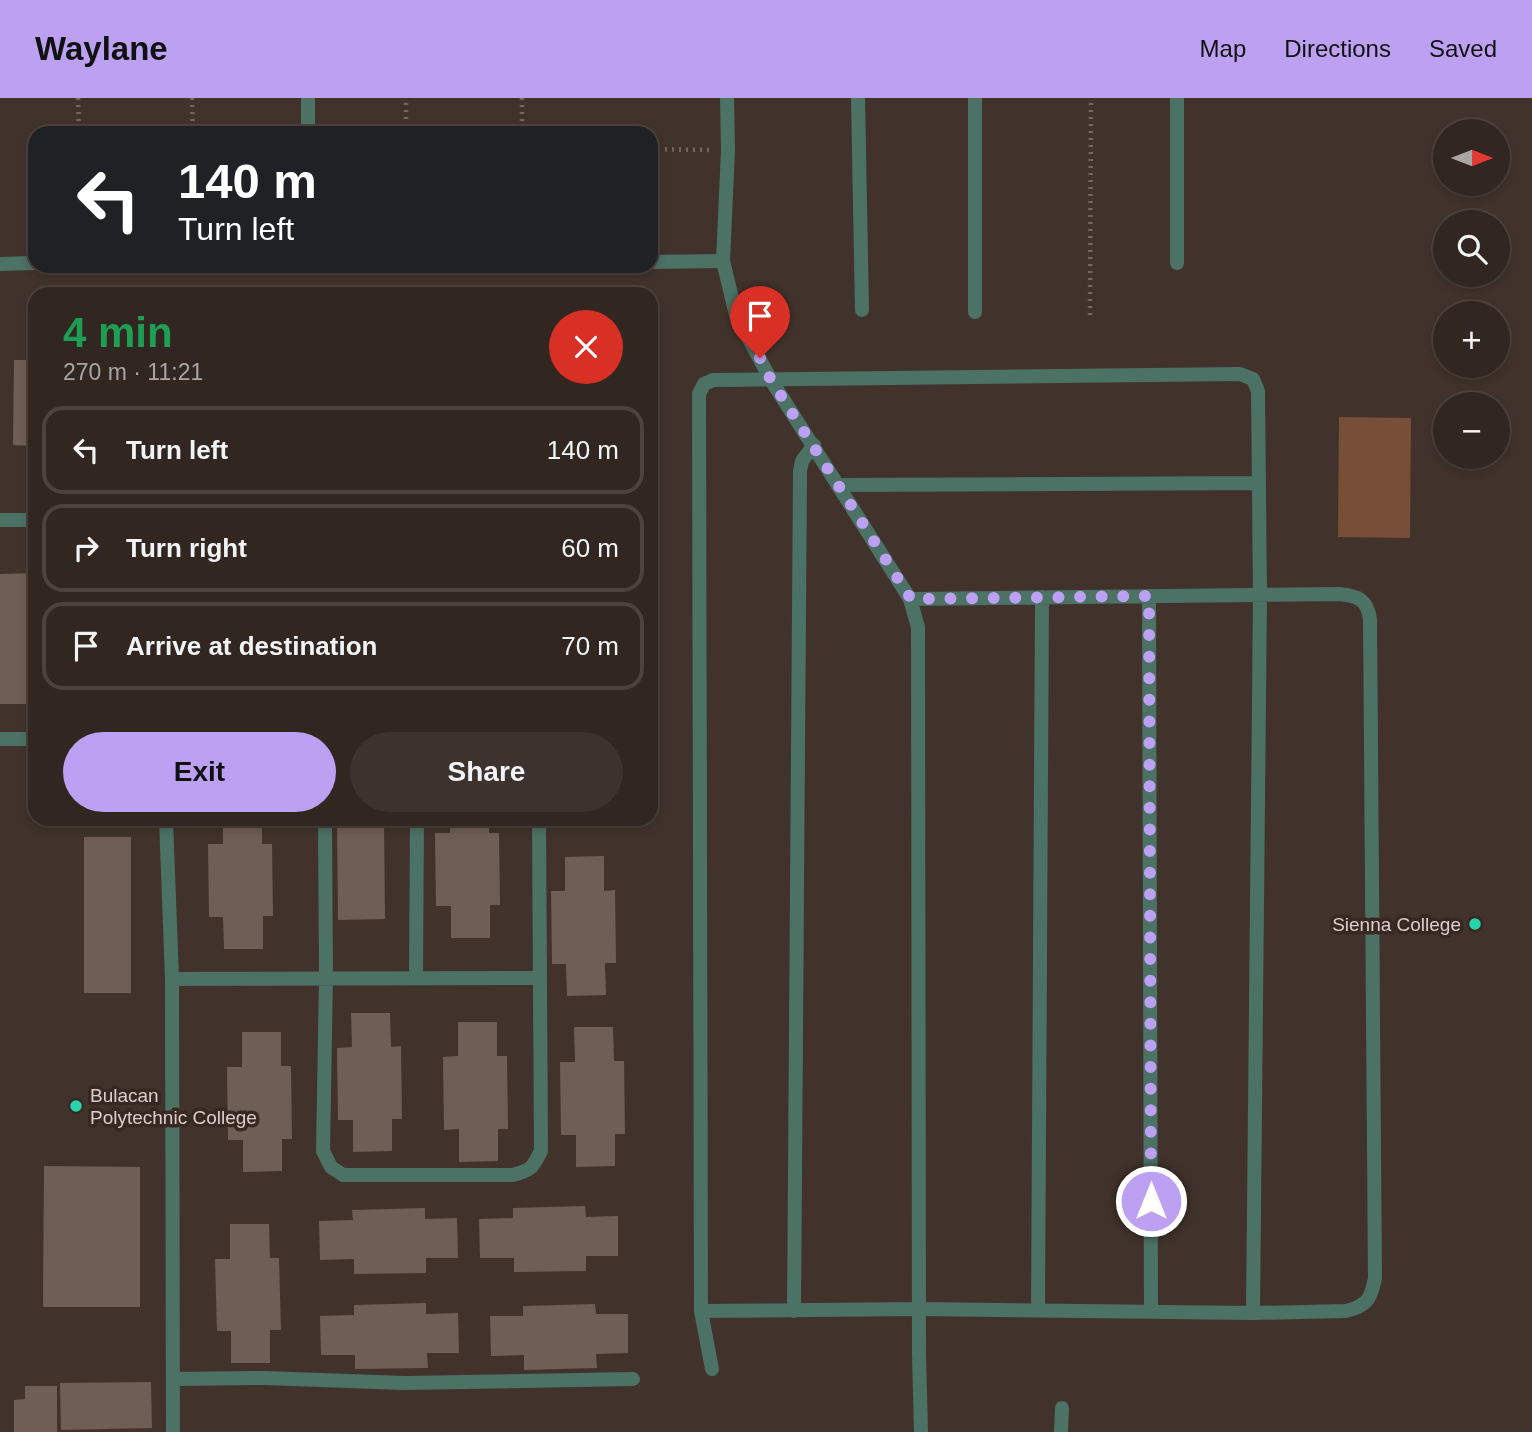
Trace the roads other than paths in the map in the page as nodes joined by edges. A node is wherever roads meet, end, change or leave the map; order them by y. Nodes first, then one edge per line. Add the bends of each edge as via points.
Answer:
1 (308, 98) edge
2 (727, 98) edge
3 (858, 98) edge
4 (975, 98) edge
5 (1177, 98) edge
6 (308, 126) edge
7 (723, 261) junction
8 (658, 262) edge
9 (28, 263) edge
10 (1177, 263) dead end
11 (0, 264) edge
12 (862, 310) dead end
13 (975, 312) dead end
14 (771, 380) junction
15 (814, 445) junction
16 (1259, 483) junction
17 (839, 485) junction
18 (0, 520) edge
19 (28, 520) edge
20 (1149, 596) junction
21 (1260, 596) junction
22 (1042, 597) junction
23 (911, 599) junction
24 (0, 739) edge
25 (28, 739) edge
26 (166, 826) edge
27 (325, 826) edge
28 (417, 826) edge
29 (539, 826) edge
30 (326, 978) junction
31 (416, 978) junction
32 (540, 978) junction
33 (172, 979) junction
34 (919, 1309) junction
35 (1038, 1310) junction
36 (701, 1311) junction
37 (794, 1311) junction
38 (1151, 1311) junction
39 (1253, 1312) junction
40 (712, 1369) dead end
41 (173, 1379) junction
42 (634, 1379) dead end
43 (1062, 1408) dead end
44 (173, 1432) edge
45 (921, 1432) edge
46 (1061, 1432) edge

1 - 6 street
2 - 7 street
3 - 12 street
4 - 13 street
5 - 10 street
7 - 8 street
7 - 14 street via 736,315
9 - 11 street
14 - 15 street
14 - 16 street via 1240,374 1253,379 1258,391
14 - 36 street via 712,380 699,394
15 - 17 street
15 - 37 street via 800,471
16 - 17 street
16 - 21 street
17 - 23 street
18 - 19 street
20 - 21 street
20 - 22 street
20 - 38 street
21 - 39 street
21 - 39 street via 1339,594 1362,600 1368,607 1375,1278 1368,1301 1358,1308
22 - 23 street
22 - 35 street
23 - 34 street via 919,640
24 - 25 street
26 - 33 street
27 - 30 street
28 - 31 street
29 - 32 street
30 - 31 street
30 - 32 street via 323,1151 331,1167 343,1175 513,1175 528,1171 541,1152
30 - 33 street
31 - 32 street
33 - 41 street
34 - 35 street
34 - 37 street
34 - 45 street
35 - 38 street
36 - 37 street
36 - 40 street
38 - 39 street
41 - 42 street via 404,1383
41 - 44 street
43 - 46 street

